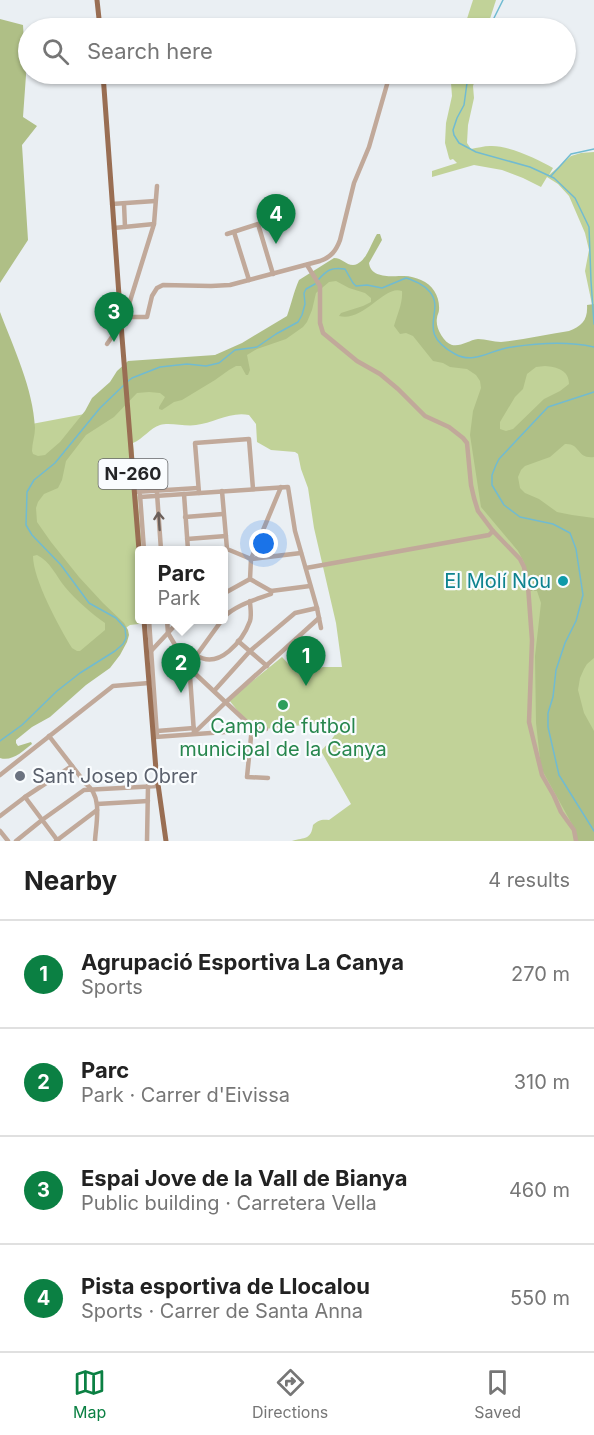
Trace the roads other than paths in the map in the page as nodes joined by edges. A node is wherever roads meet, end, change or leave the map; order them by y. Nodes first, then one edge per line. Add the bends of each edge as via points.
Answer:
1 (98, 0) edge
2 (99, 18) edge
3 (104, 84) edge
4 (387, 84) edge
5 (156, 186) dead end
6 (155, 201) junction
7 (112, 204) junction
8 (124, 204) junction
9 (154, 224) junction
10 (125, 227) junction
11 (114, 228) junction
12 (234, 232) junction
13 (227, 234) dead end
14 (307, 265) junction
15 (273, 274) junction
16 (249, 280) junction
17 (123, 317) junction
18 (121, 325) junction
19 (107, 344) dead end
20 (281, 488) junction
21 (253, 489) junction
22 (198, 490) junction
23 (222, 491) junction
24 (139, 494) junction
25 (157, 494) junction
26 (184, 494) junction
27 (223, 514) junction
28 (185, 517) junction
29 (493, 531) junction
30 (225, 536) junction
31 (188, 539) junction
32 (139, 546) edge
33 (144, 546) edge
34 (161, 546) edge
35 (188, 546) edge
36 (225, 546) edge
37 (228, 552) edge
38 (301, 553) junction
39 (251, 559) junction
40 (306, 568) junction
41 (250, 579) junction
42 (310, 586) junction
43 (228, 591) edge
44 (271, 591) junction
45 (250, 601) junction
46 (317, 609) junction
47 (228, 614) edge
48 (319, 618) junction
49 (144, 624) edge
50 (149, 624) edge
51 (167, 624) edge
52 (176, 624) edge
53 (218, 624) edge
54 (321, 628) dead end
55 (168, 633) junction
56 (238, 641) junction
57 (152, 651) junction
58 (250, 651) junction
59 (196, 655) junction
60 (267, 666) junction
61 (188, 667) junction
62 (149, 683) junction
63 (214, 691) junction
64 (226, 702) junction
65 (253, 729) junction
66 (266, 729) dead end
67 (194, 731) junction
68 (156, 735) junction
69 (49, 736) junction
70 (72, 766) junction
71 (0, 776) edge
72 (268, 778) dead end
73 (148, 786) junction
74 (158, 786) junction
75 (92, 789) junction
76 (25, 796) junction
77 (148, 801) junction
78 (97, 807) junction
79 (0, 816) edge
80 (42, 820) junction
81 (0, 831) edge
82 (8, 841) edge
83 (16, 841) edge
84 (57, 841) edge
85 (95, 841) edge
86 (147, 841) edge
87 (166, 841) edge
88 (576, 841) edge

1 - 2 main road
3 - 7 main road, N-260
4 - 14 street via 337,249 331,256
5 - 6 street
6 - 8 street
6 - 9 street
7 - 8 street
7 - 11 main road, N-260
8 - 10 street
9 - 10 street
9 - 17 street
10 - 11 street
11 - 17 main road, N-260
12 - 13 street
12 - 15 street via 258,224
12 - 16 street
14 - 15 street
14 - 29 street via 320,286 323,333 398,388 425,416 467,443 474,498 478,511
15 - 16 street
16 - 17 street via 230,285 163,285 157,288 147,317
17 - 18 main road, N-260
18 - 19 street
18 - 24 main road, N-260
20 - 21 street
20 - 38 street via 288,487
20 - 39 street
21 - 22 street via 249,439 195,443
21 - 23 street
22 - 23 street
22 - 25 street
22 - 26 street
23 - 27 street
24 - 25 street
24 - 32 main road, N-260
24 - 33 street
25 - 26 street
34 -> 25 street
26 - 28 street
27 - 28 street
27 - 30 street
28 - 31 street
29 - 40 street via 489,535
29 - 88 street via 524,567 532,640 529,722 542,775 574,830
30 - 31 street
30 - 36 street
31 - 35 street
37 - 39 street
38 - 39 street
38 - 40 street
39 - 41 street
40 - 42 street
41 - 43 street
41 - 44 street
42 - 44 street
42 - 46 street
44 - 45 street
45 - 47 street
45 - 56 street via 251,616
46 - 48 street
46 - 58 street via 295,613
48 - 54 street
48 - 60 street
49 - 62 main road
50 - 57 street
51 - 55 street
52 - 55 street
53 - 59 street
55 - 57 street
55 - 61 street
56 - 58 street
56 - 59 street via 223,656 208,659
57 - 68 street
58 - 60 street
58 - 63 street
59 - 61 street
60 - 64 street
61 - 63 street
61 - 67 street
62 - 68 main road
62 - 69 street via 113,686
63 - 64 street
64 - 65 street
64 - 67 street
65 - 66 street
65 - 67 street
65 - 72 street via 248,777
67 - 68 street
68 - 74 main road
69 - 70 street
69 - 71 street
70 - 75 street
70 - 76 street
73 - 74 street
73 - 75 street
73 - 77 street
74 - 87 main road
75 - 78 street
75 - 80 street via 84,790
76 - 79 street
76 - 80 street
77 - 78 street
77 - 86 street
78 - 84 street
78 - 85 street
80 - 83 street
80 - 84 street
81 - 82 street

